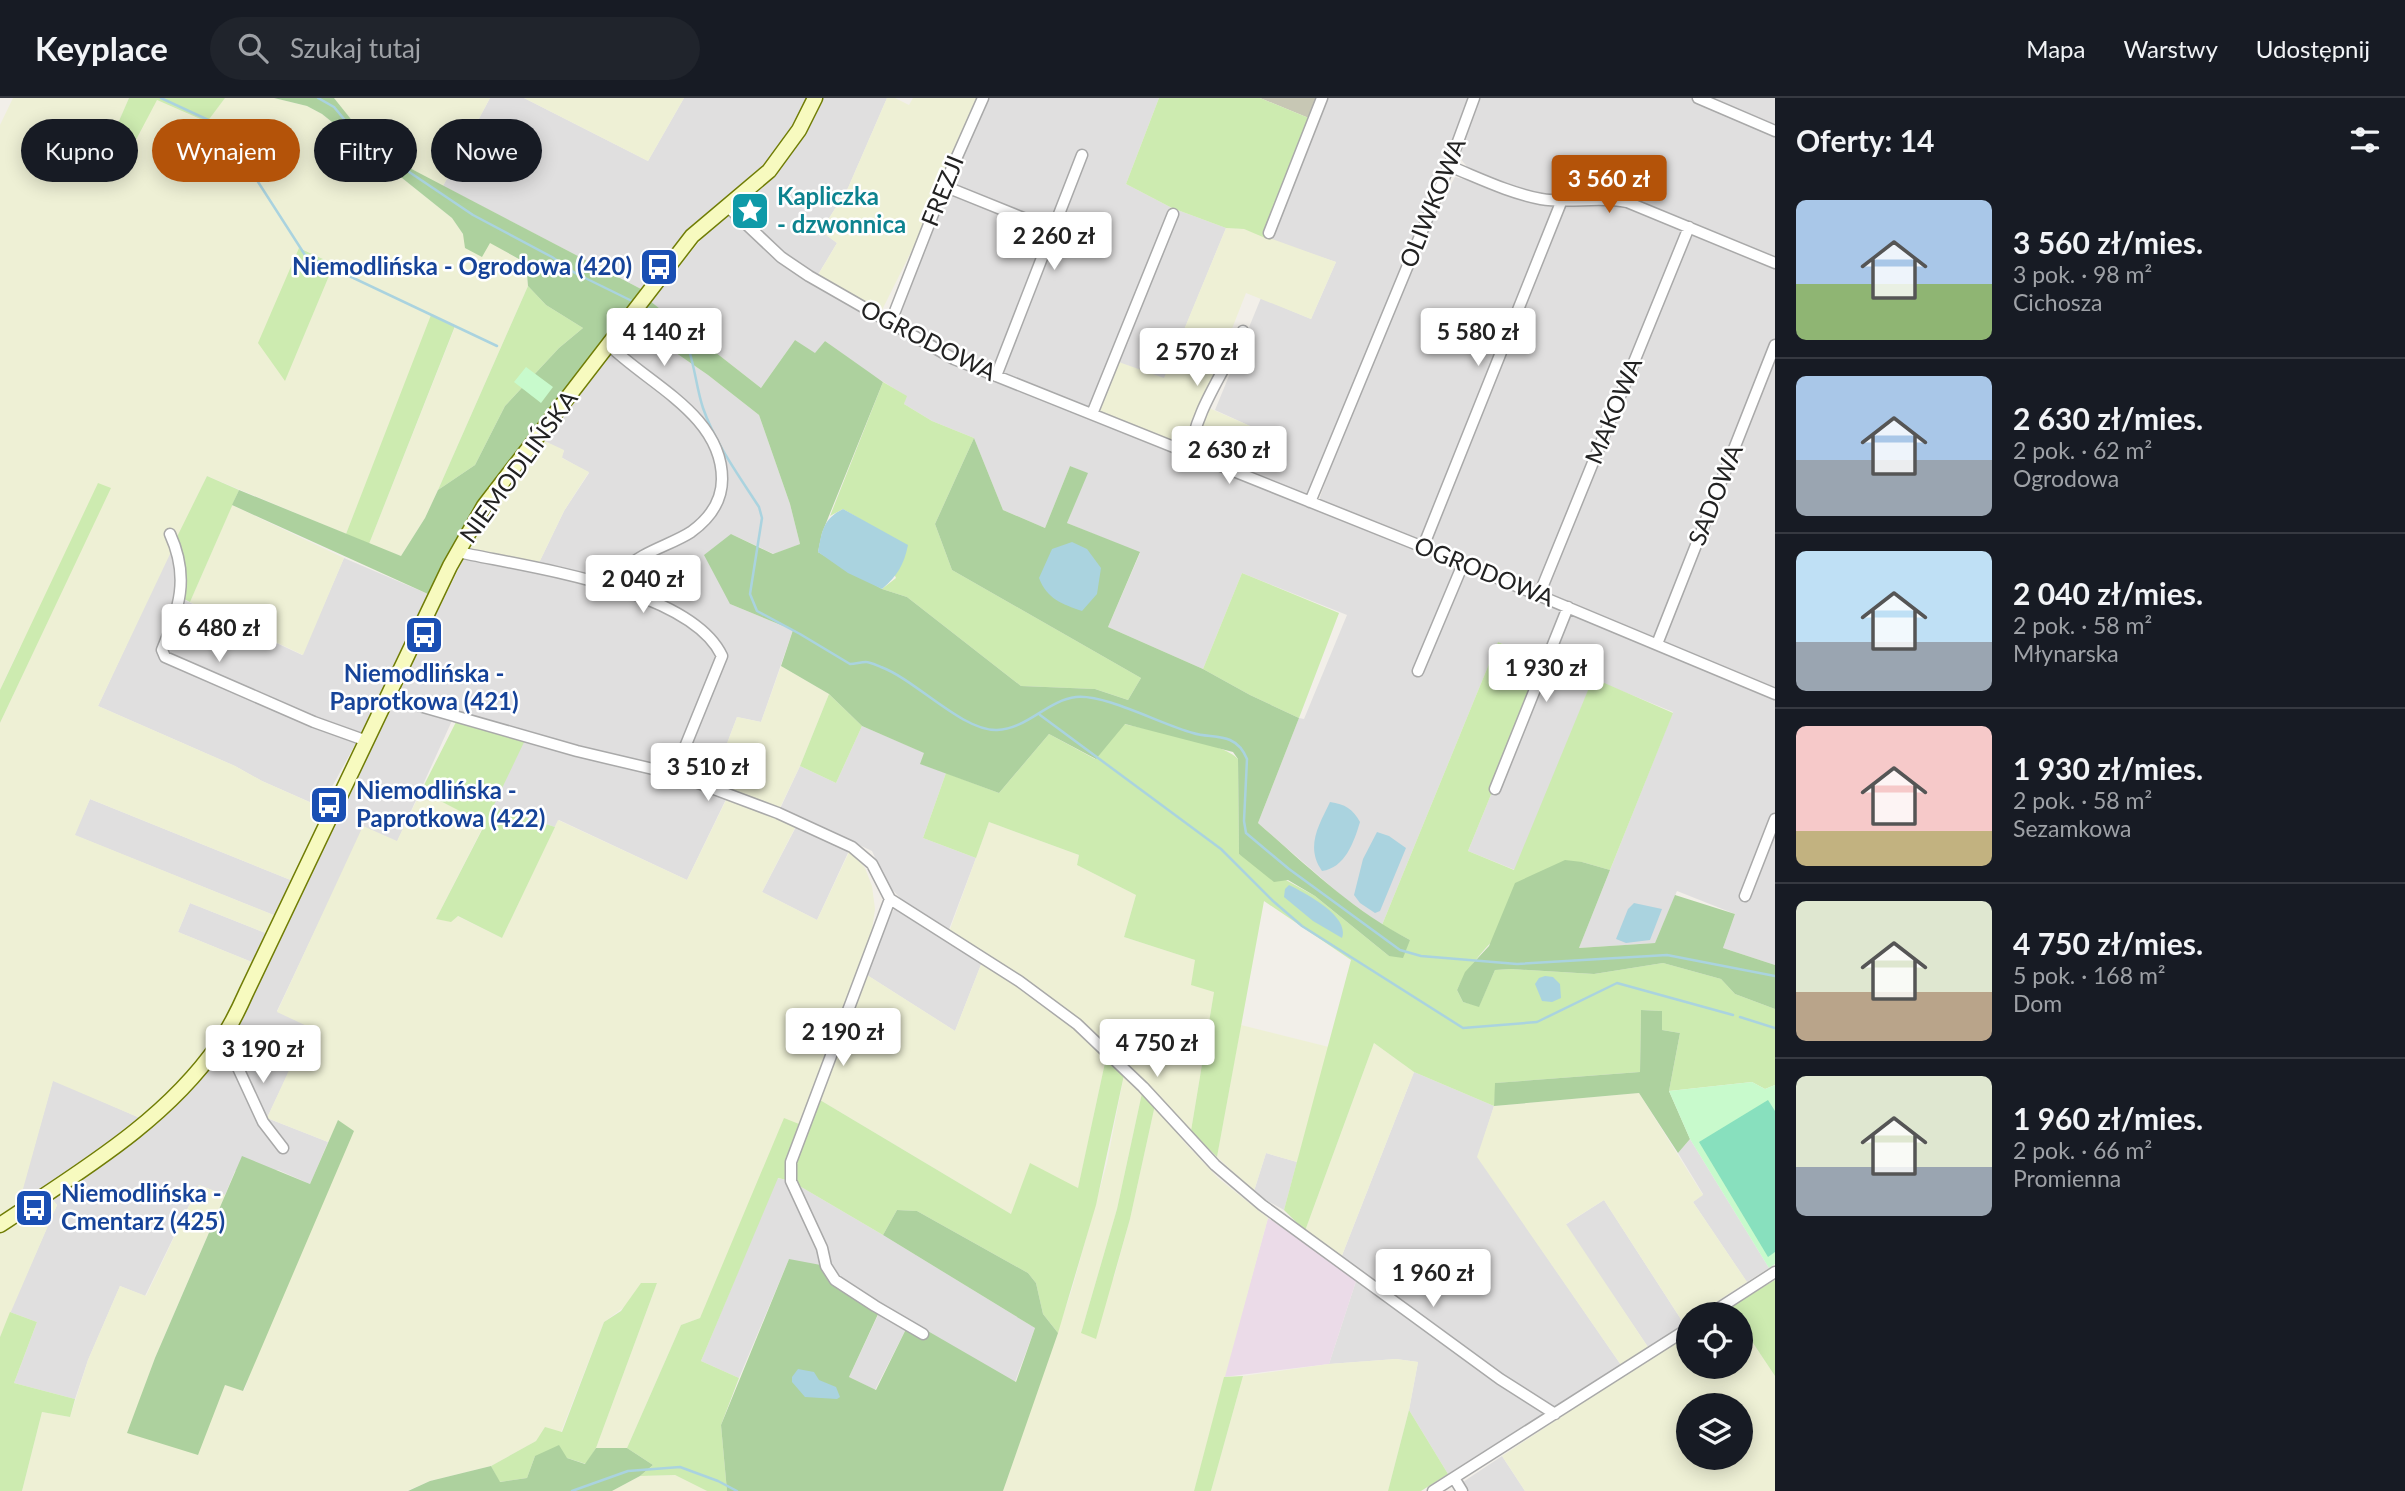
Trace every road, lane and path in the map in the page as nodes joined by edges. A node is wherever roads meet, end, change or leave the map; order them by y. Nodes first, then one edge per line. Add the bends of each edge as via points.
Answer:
1 (815, 98) edge
2 (983, 98) edge
3 (1322, 98) edge
4 (1474, 98) edge
5 (1698, 98) edge
6 (1775, 131) edge
7 (1082, 155) dead end
8 (1449, 166) junction
9 (944, 186) junction
10 (1562, 200) junction
11 (727, 206) junction
12 (1173, 214) dead end
13 (1689, 228) junction
14 (1053, 230) junction
15 (1269, 233) dead end
16 (1775, 263) edge
17 (890, 324) junction
18 (1243, 331) dead end
19 (609, 345) junction
20 (1775, 345) edge
21 (996, 376) junction
22 (1092, 414) junction
23 (1191, 454) junction
24 (1310, 502) junction
25 (170, 534) dead end
26 (1423, 547) junction
27 (458, 552) junction
28 (1464, 564) junction
29 (615, 587) junction
30 (1539, 595) junction
31 (1568, 607) junction
32 (1657, 644) junction
33 (1418, 671) dead end
34 (1775, 694) edge
35 (388, 697) junction
36 (367, 741) junction
37 (674, 774) junction
38 (1495, 789) dead end
39 (1775, 819) edge
40 (1745, 896) dead end
41 (890, 898) junction
42 (220, 1043) junction
43 (283, 1148) dead end
44 (0, 1225) edge
45 (1775, 1272) edge
46 (1729, 1302) edge
47 (923, 1334) dead end
48 (1676, 1336) edge
49 (1555, 1414) junction
50 (1454, 1478) junction
51 (1433, 1491) edge
52 (1462, 1491) edge

1 - 11 main road, NIEMODLIŃSKA via 799,130 769,171
2 - 9 street, FREZJI
3 - 15 street
4 - 8 street, OLIWKOWA
5 - 6 street
7 - 14 street
8 - 10 street via 1518,194
8 - 24 street, OLIWKOWA
9 - 14 street
9 - 17 street, FREZJI
10 - 13 street via 1627,202
10 - 26 street
11 - 17 street, OGRODOWA via 781,257
11 - 19 main road, NIEMODLIŃSKA via 692,236
12 - 22 street
13 - 16 street
13 - 30 street, MAKOWA
14 - 21 street
17 - 21 street, OGRODOWA
18 - 23 street via 1197,421
19 - 27 main road, NIEMODLIŃSKA via 484,506
19 - 29 street via 695,418 710,438 722,469 716,507 707,519 626,567
20 - 32 street, SADOWA
21 - 22 street, OGRODOWA
22 - 23 street, OGRODOWA
23 - 24 street, OGRODOWA
24 - 26 street, OGRODOWA
25 - 36 street via 183,572 162,650 165,657
26 - 28 street, OGRODOWA
27 - 29 street
27 - 35 main road, NIEMODLIŃSKA
28 - 30 street, OGRODOWA
28 - 33 street
29 - 37 street via 691,622 722,656
30 - 31 street, OGRODOWA
31 - 32 street, OGRODOWA
31 - 38 street
32 - 34 street, OGRODOWA
35 - 36 main road, NIEMODLIŃSKA
35 - 37 street
36 - 42 main road, NIEMODLIŃSKA
37 - 41 street via 852,847 872,864
39 - 40 street
41 - 47 street via 790,1172 831,1275
41 - 49 street via 1047,1000 1143,1087 1215,1166 1262,1205
42 - 43 street via 233,1057 262,1122
42 - 44 main road, NIEMODLIŃSKA via 187,1084 143,1124
45 - 46 street
48 - 49 street
49 - 50 street
50 - 51 street
50 - 52 street

